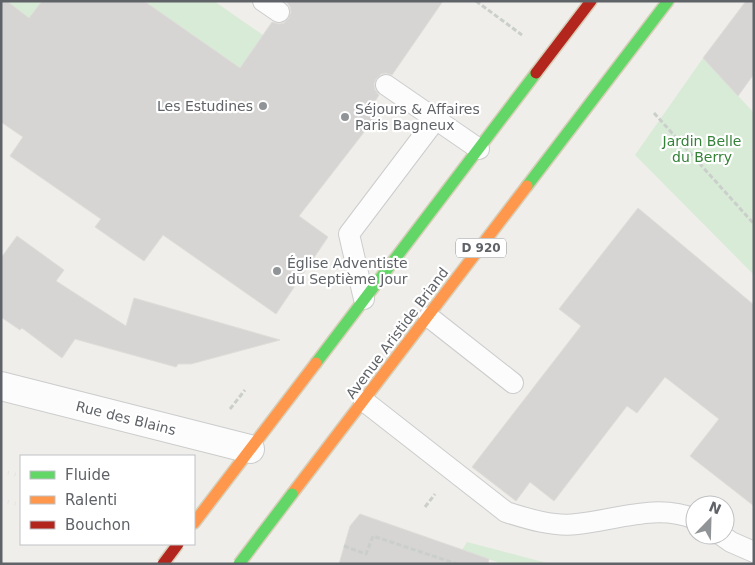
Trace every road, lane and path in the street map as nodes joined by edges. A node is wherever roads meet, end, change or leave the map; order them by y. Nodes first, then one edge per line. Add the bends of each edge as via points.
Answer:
1 (476, 1) edge
2 (592, 1) edge
3 (668, 1) edge
4 (550, 56) junction
5 (386, 85) dead end
6 (654, 113) dead end
7 (436, 119) junction
8 (479, 149) junction
9 (754, 224) edge
10 (364, 299) junction
11 (428, 316) junction
12 (513, 383) dead end
13 (1, 386) edge
14 (245, 390) dead end
15 (364, 401) junction
16 (227, 414) dead end
17 (250, 449) junction
18 (685, 515) edge
19 (195, 523) edge
20 (735, 544) edge
21 (177, 545) edge
22 (344, 546) dead end
23 (754, 552) edge
24 (447, 562) edge
25 (163, 564) edge
26 (239, 564) edge
27 (457, 564) edge

1 - 4 path
2 - 4 main road
3 - 11 main road, Avenue Aristide Briand / D 920
4 - 8 main road
5 - 7 lane
6 - 9 path
7 - 8 lane
7 - 10 lane via 349,234
8 - 10 main road
10 - 17 main road
11 - 12 lane
11 - 15 main road, Avenue Aristide Briand / D 920
13 - 17 street, Rue des Blains
14 - 16 path
15 - 18 lane via 506,512 534,521 576,524 644,512
15 - 26 main road, Avenue Aristide Briand / D 920, bridge
17 - 19 main road
20 - 23 lane
21 - 25 main road, bridge
22 - 24 path via 366,554 373,536
24 - 27 path

